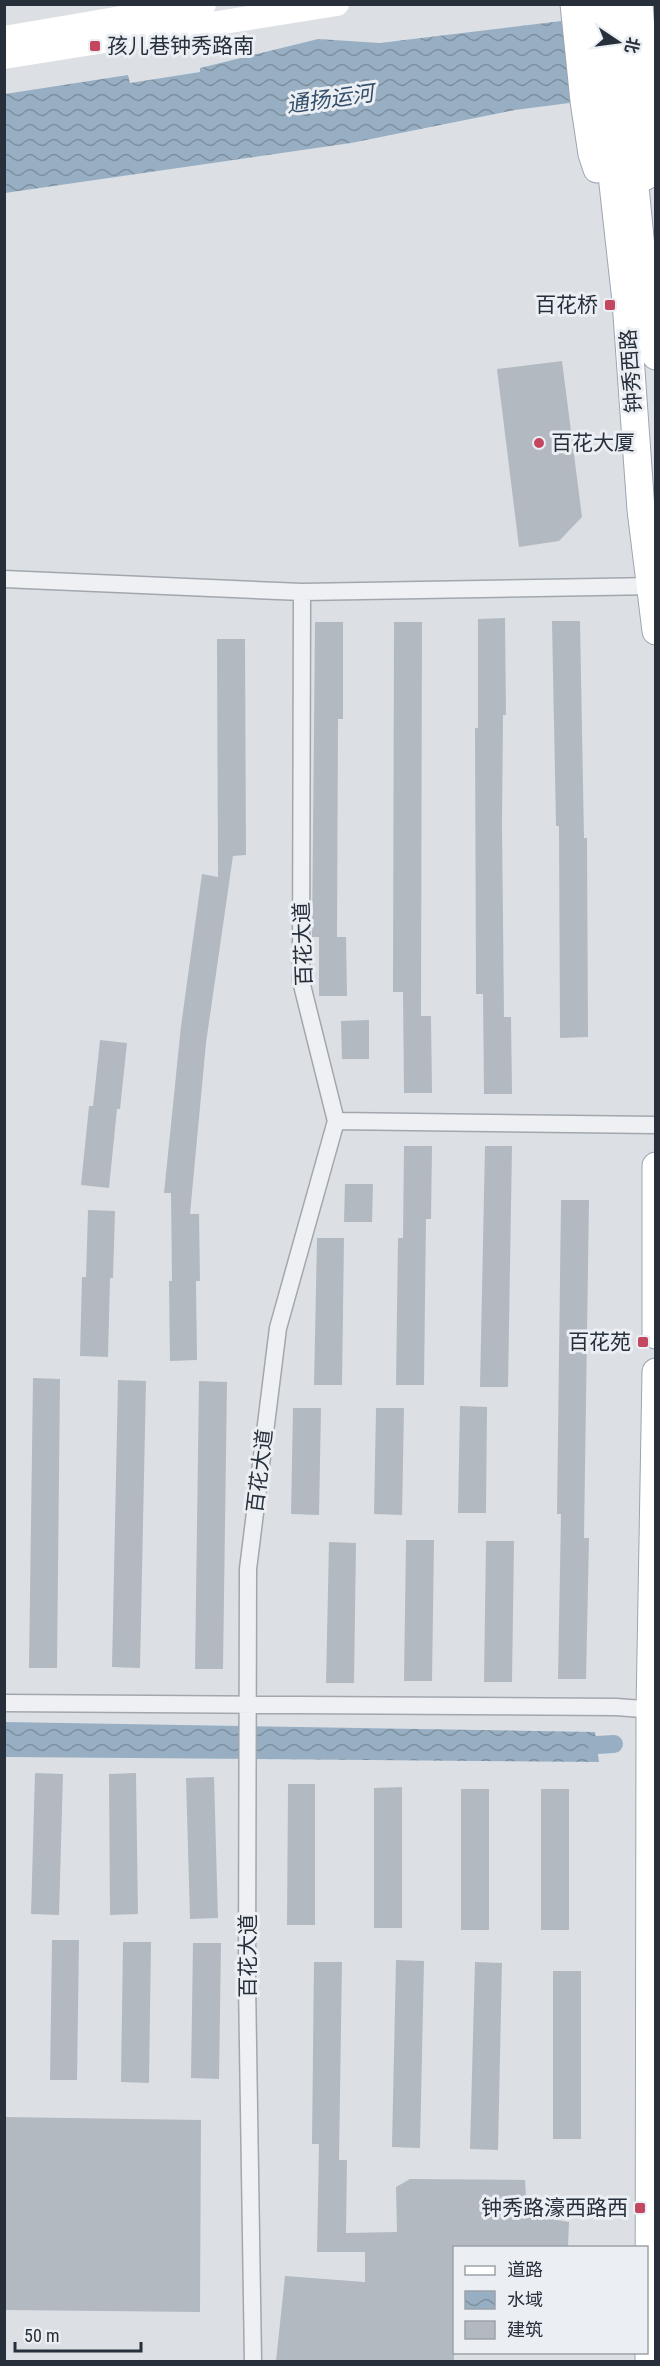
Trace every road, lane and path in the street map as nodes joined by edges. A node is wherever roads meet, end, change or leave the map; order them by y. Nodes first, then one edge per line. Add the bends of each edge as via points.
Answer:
1 (204, 4) edge
2 (337, 4) edge
3 (606, 10) edge
4 (4, 38) edge
5 (4, 57) edge
6 (615, 98) junction
7 (630, 241) junction
8 (656, 356) edge
9 (4, 579) edge
10 (653, 586) edge
11 (302, 592) junction
12 (656, 631) edge
13 (336, 1120) junction
14 (656, 1125) edge
15 (656, 1166) edge
16 (656, 1335) edge
17 (656, 1372) edge
18 (4, 1703) edge
19 (653, 1710) edge
20 (249, 1711) junction
21 (253, 2361) edge
22 (649, 2361) edge

1 - 4 main road
2 - 5 main road
3 - 6 main road, 钟秀西路
3 - 6 main road
6 - 7 main road, 钟秀西路
6 - 7 main road via 592,154
7 - 8 main road, 钟秀西路
7 - 10 main road, 钟秀西路 via 641,510
9 - 11 street
10 - 11 street
10 - 12 main road, 钟秀西路
11 - 13 street, 百花大道 via 301,981
13 - 14 street
13 - 20 street, 百花大道 via 278,1328 248,1569
15 - 16 main road
17 - 19 main road
18 - 20 street
19 - 20 street via 616,1707
19 - 22 main road
20 - 21 street, 百花大道 via 247,1982

